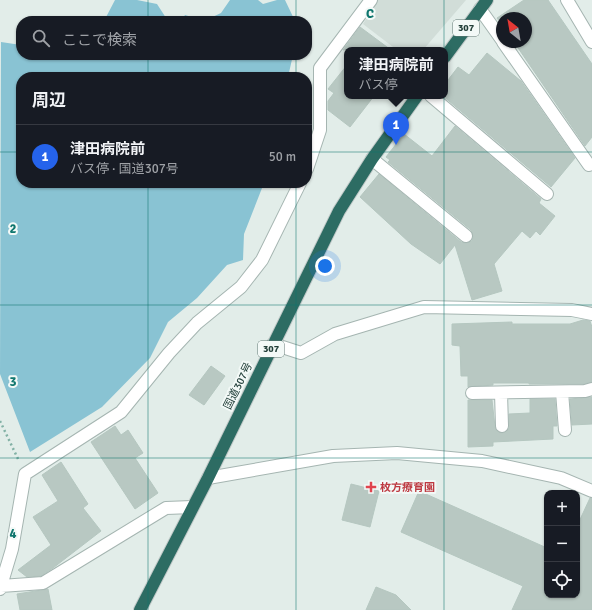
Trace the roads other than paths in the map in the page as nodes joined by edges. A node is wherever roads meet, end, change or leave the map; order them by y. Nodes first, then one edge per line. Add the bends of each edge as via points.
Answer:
1 (371, 0) edge
2 (567, 0) edge
3 (484, 4) edge
4 (496, 27) edge
5 (591, 36) edge
6 (508, 48) edge
7 (448, 54) edge
8 (415, 99) edge
9 (435, 99) edge
10 (312, 154) edge
11 (372, 159) junction
12 (589, 166) dead end
13 (298, 188) edge
14 (547, 194) dead end
15 (466, 236) dead end
16 (592, 314) edge
17 (273, 344) junction
18 (592, 389) edge
19 (562, 392) junction
20 (472, 393) dead end
21 (501, 393) junction
22 (502, 426) dead end
23 (565, 430) dead end
24 (208, 478) junction
25 (592, 491) edge
26 (192, 507) junction
27 (0, 588) edge
28 (140, 610) edge

1 - 10 street via 320,68 320,130
2 - 5 street
3 - 4 street
3 - 7 highway, 307
6 - 12 street
8 - 11 highway, 国道307号 / 307
9 - 14 street
11 - 15 street
11 - 17 highway, 国道307号 / 307 via 339,211
13 - 27 street via 262,260 241,287 197,323 121,412 25,474 12,548
16 - 17 street via 572,310 424,307 335,334 301,353
17 - 24 highway, 国道307号 / 307
18 - 19 street
19 - 21 street
19 - 23 street
20 - 21 street
21 - 22 street
24 - 25 street via 333,456 397,454 482,461 561,478
24 - 26 highway, 国道307号 / 307
26 - 27 street via 166,508 43,584
26 - 28 highway, 国道307号 / 307

